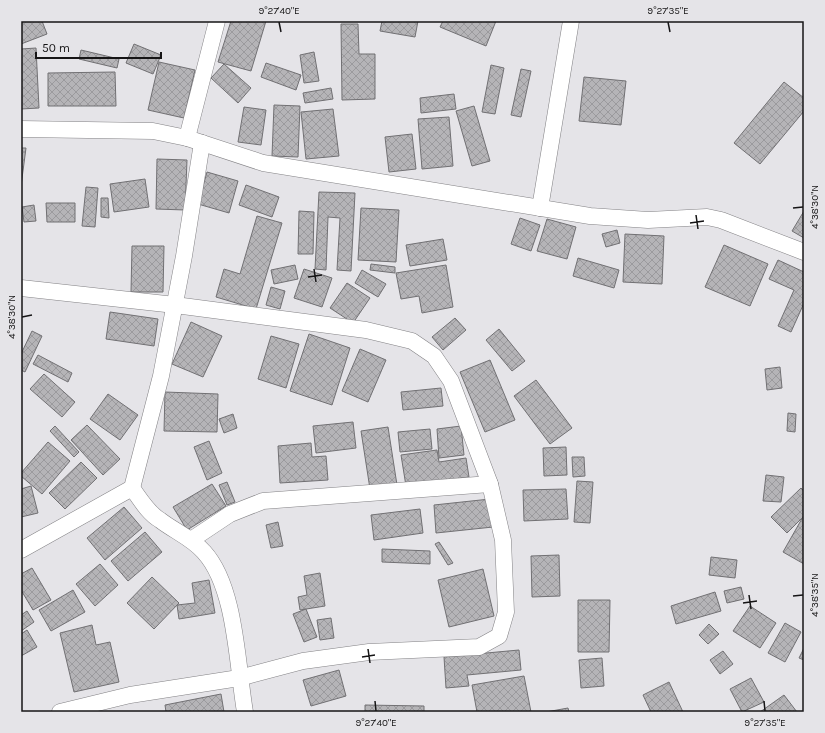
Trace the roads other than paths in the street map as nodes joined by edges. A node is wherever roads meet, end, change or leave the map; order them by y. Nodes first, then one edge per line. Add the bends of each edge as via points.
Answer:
1 (217, 21) edge
2 (571, 21) edge
3 (21, 128) edge
4 (187, 138) junction
5 (202, 143) junction
6 (540, 208) junction
7 (804, 252) edge
8 (21, 288) edge
9 (175, 305) junction
10 (490, 484) junction
11 (132, 488) junction
12 (191, 540) junction
13 (21, 550) edge
14 (239, 678) junction
15 (60, 712) edge
16 (245, 712) edge

1 - 4 street
2 - 6 street
3 - 4 street via 153,131
4 - 5 street
5 - 6 street via 263,163
5 - 9 street
6 - 7 street via 628,219 721,220
8 - 9 street
9 - 10 street via 366,330 412,341 434,356 451,381
9 - 11 street via 162,376
10 - 12 street via 263,501 230,514
10 - 14 street via 503,540 506,612 498,636 479,647 362,653 303,661
11 - 12 street via 158,520
11 - 13 street
12 - 14 street via 214,564 219,576 228,602
14 - 15 street via 130,695
14 - 16 street

